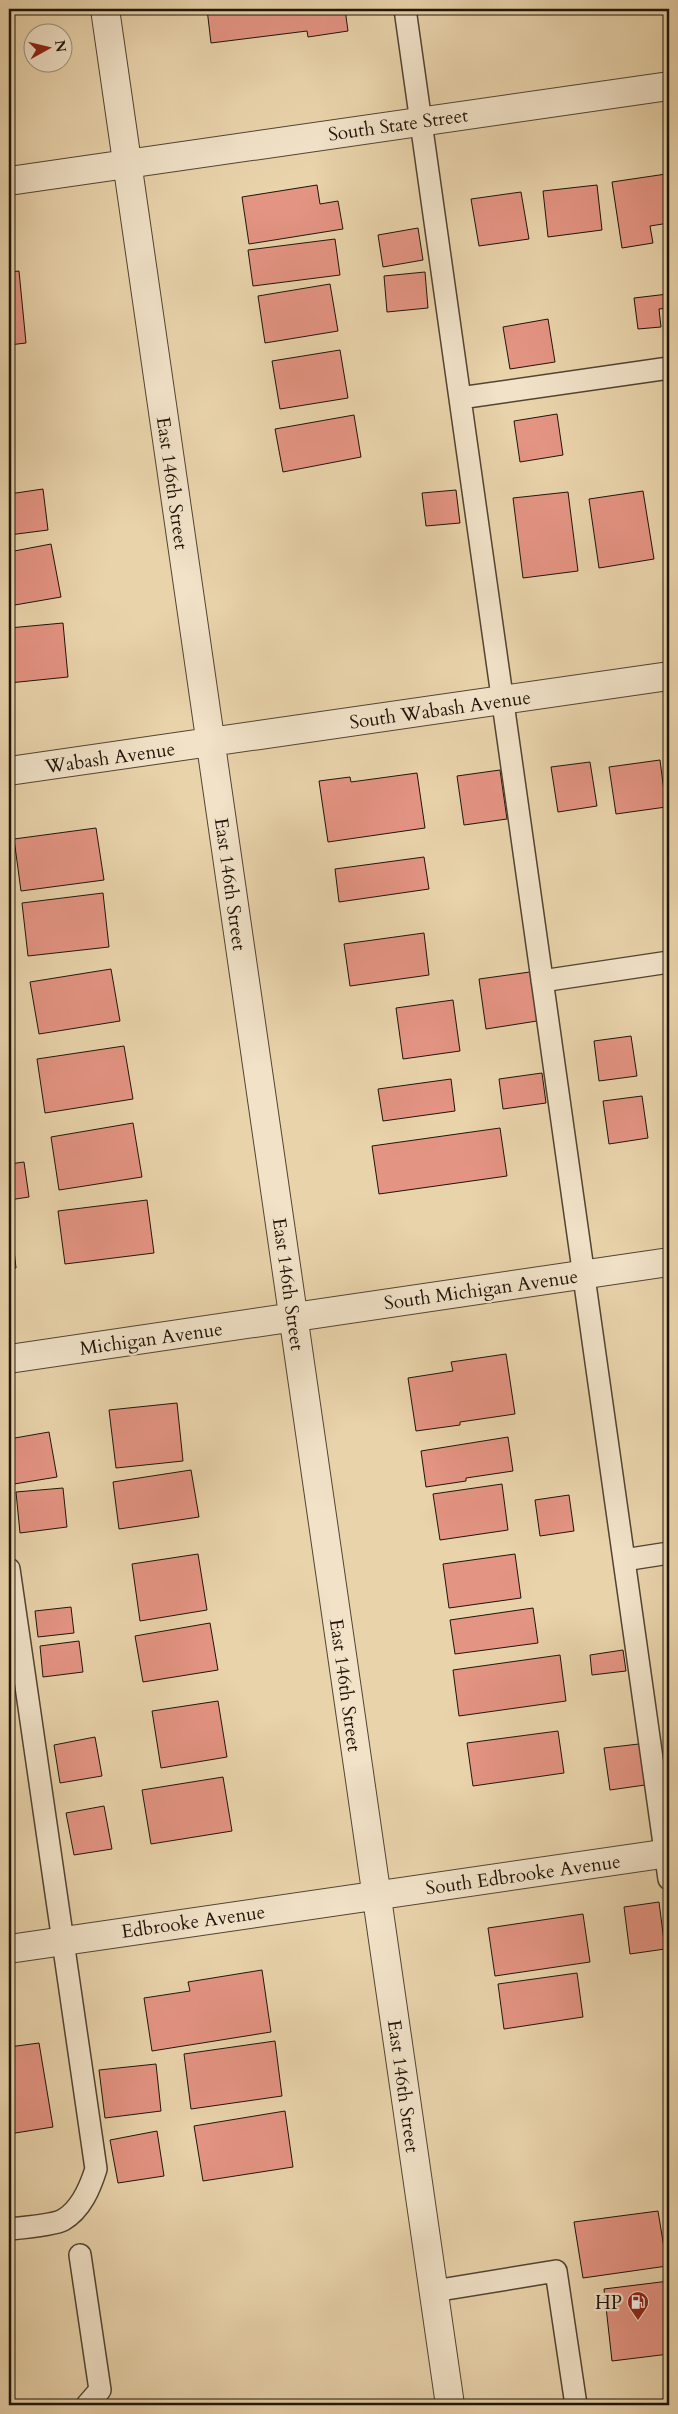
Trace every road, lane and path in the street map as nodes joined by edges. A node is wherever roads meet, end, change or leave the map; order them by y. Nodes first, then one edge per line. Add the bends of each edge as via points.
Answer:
1 (105, 9) edge
2 (405, 9) edge
3 (669, 86) edge
4 (421, 121) junction
5 (127, 164) junction
6 (9, 181) edge
7 (669, 368) edge
8 (460, 398) junction
9 (669, 676) edge
10 (503, 700) junction
11 (211, 742) junction
12 (9, 771) edge
13 (669, 962) edge
14 (542, 981) junction
15 (669, 1262) edge
16 (584, 1275) junction
17 (293, 1316) junction
18 (9, 1359) edge
19 (669, 1553) edge
20 (624, 1560) junction
21 (9, 1569) edge
22 (15, 1649) edge
23 (668, 1862) edge
24 (376, 1894) junction
25 (64, 1941) junction
26 (9, 1949) edge
27 (9, 2229) edge
28 (80, 2255) dead end
29 (434, 2291) junction
30 (87, 2405) edge
31 (450, 2405) edge
32 (576, 2405) edge

1 - 5 street, East 146th Street
2 - 4 lane
3 - 4 street, South State Street
4 - 5 street, South State Street
4 - 8 lane
5 - 6 street, South State Street
5 - 11 street, East 146th Street
7 - 8 lane
8 - 10 lane
9 - 10 street, South Wabash Avenue
10 - 11 street, South Wabash Avenue
10 - 14 lane
11 - 12 street, Wabash Avenue
11 - 17 street, East 146th Street
13 - 14 lane
14 - 16 lane
15 - 16 street, South Michigan Avenue
16 - 17 street, South Michigan Avenue
16 - 20 lane
17 - 18 street, Michigan Avenue
17 - 24 street, East 146th Street
19 - 20 lane
20 - 23 lane
21 - 22 lane
22 - 25 lane
23 - 24 street, South Edbrooke Avenue
24 - 25 street, Edbrooke Avenue
24 - 29 street, East 146th Street
25 - 26 street, Edbrooke Avenue
25 - 27 lane via 96,2169 90,2188 78,2207 62,2221
28 - 30 lane via 100,2390
29 - 31 street, East 146th Street
29 - 32 lane via 556,2271

